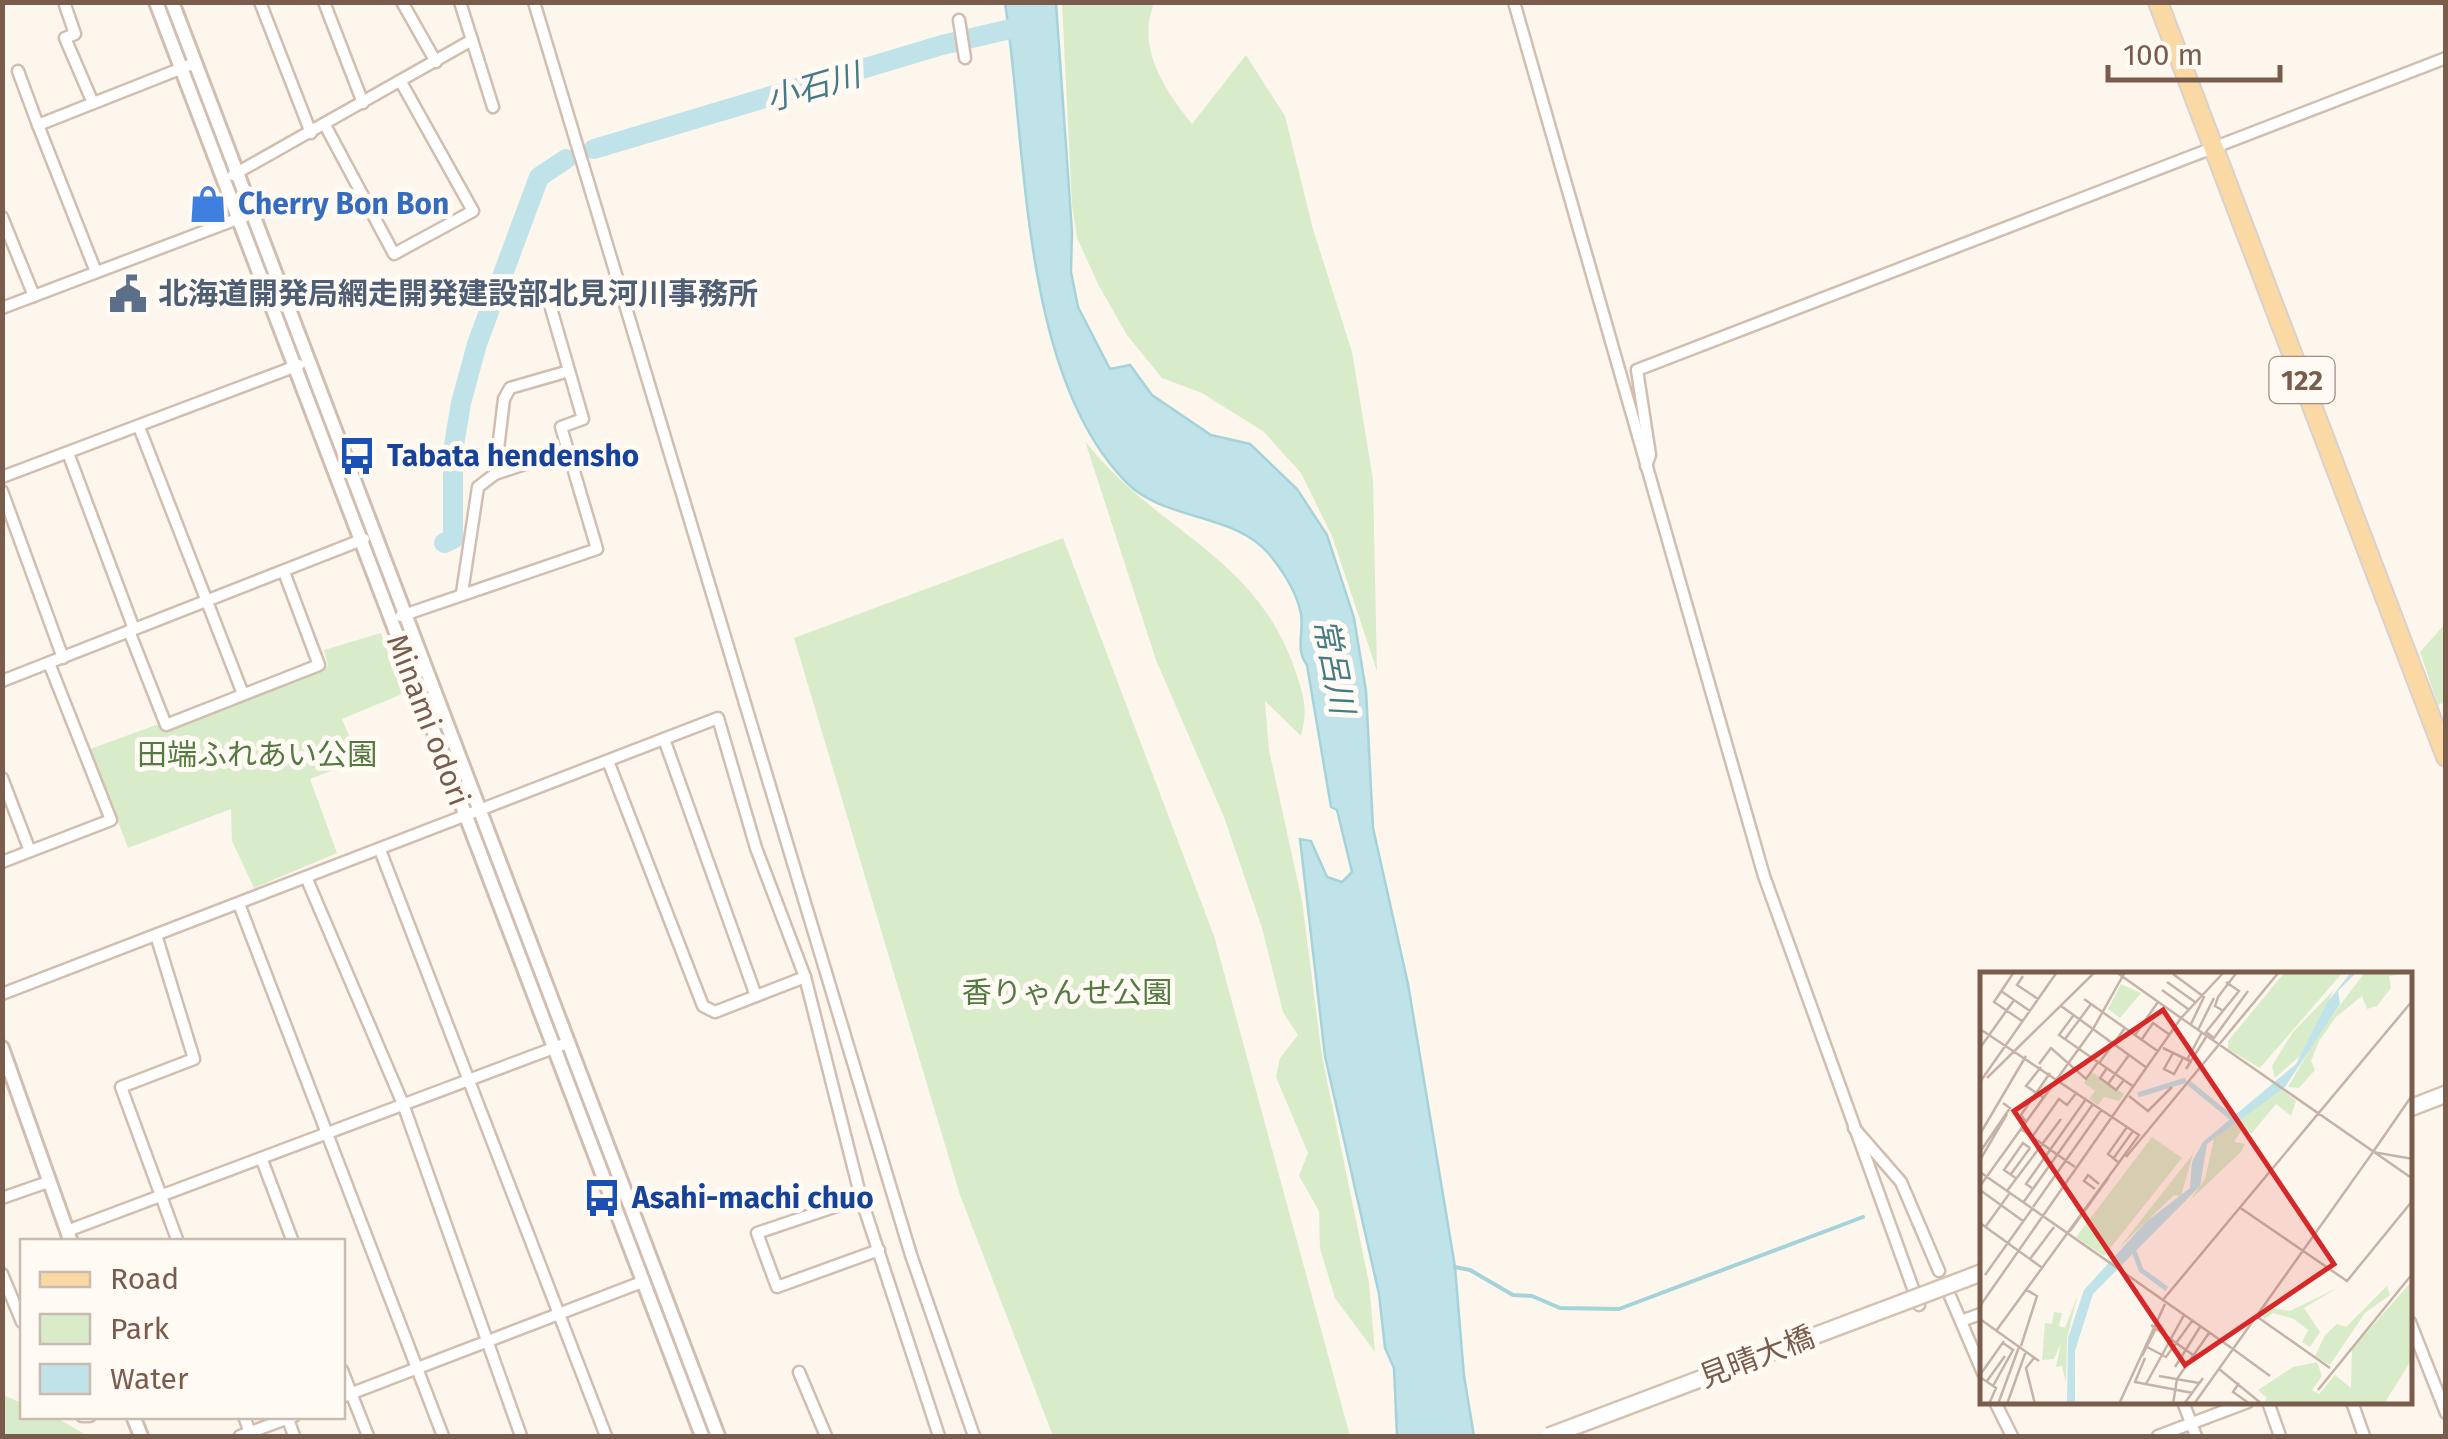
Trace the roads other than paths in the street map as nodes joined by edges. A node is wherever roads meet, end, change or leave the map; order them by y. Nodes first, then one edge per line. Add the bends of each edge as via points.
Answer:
1 (64, 2) edge
2 (156, 2) edge
3 (172, 2) edge
4 (260, 2) edge
5 (324, 2) edge
6 (402, 2) edge
7 (460, 2) edge
8 (534, 2) edge
9 (1514, 2) edge
10 (2158, 2) edge
11 (960, 20) dead end
12 (472, 40) junction
13 (965, 58) dead end
14 (2446, 58) edge
15 (436, 62) junction
16 (188, 66) junction
17 (18, 70) dead end
18 (401, 82) junction
19 (94, 103) junction
20 (363, 103) junction
21 (492, 107) dead end
22 (38, 124) junction
23 (324, 125) junction
24 (311, 133) junction
25 (2212, 144) junction
26 (238, 173) junction
27 (224, 180) junction
28 (253, 213) junction
29 (2, 217) edge
30 (238, 218) junction
31 (96, 272) junction
32 (544, 284) dead end
33 (34, 296) junction
34 (2, 308) edge
35 (309, 361) junction
36 (295, 367) junction
37 (569, 371) junction
38 (139, 427) junction
39 (568, 450) junction
40 (68, 452) junction
41 (1646, 468) junction
42 (495, 474) junction
43 (2, 477) edge
44 (2, 490) edge
45 (374, 536) junction
46 (360, 541) junction
47 (284, 572) junction
48 (462, 594) junction
49 (206, 601) junction
50 (405, 614) junction
51 (390, 619) junction
52 (132, 630) junction
53 (63, 658) junction
54 (50, 663) junction
55 (2, 681) edge
56 (243, 694) junction
57 (664, 739) junction
58 (2444, 750) edge
59 (608, 761) junction
60 (2, 778) edge
61 (479, 811) junction
62 (465, 816) junction
63 (380, 850) junction
64 (30, 851) junction
65 (2, 862) edge
66 (306, 877) junction
67 (239, 904) junction
68 (156, 936) junction
69 (805, 976) junction
70 (2, 994) edge
71 (756, 996) junction
72 (567, 1043) junction
73 (2, 1048) edge
74 (553, 1048) junction
75 (469, 1080) junction
76 (2446, 1094) edge
77 (402, 1104) junction
78 (2413, 1107) edge
79 (1852, 1126) junction
80 (328, 1135) junction
81 (262, 1160) junction
82 (48, 1182) junction
83 (162, 1197) junction
84 (2, 1198) edge
85 (861, 1198) junction
86 (69, 1236) edge
87 (177, 1239) edge
88 (292, 1239) edge
89 (879, 1250) junction
90 (1940, 1272) dead end
91 (1980, 1273) edge
92 (2, 1274) edge
93 (642, 1282) junction
94 (1950, 1296) dead end
95 (1920, 1305) dead end
96 (559, 1314) junction
97 (1980, 1314) edge
98 (20, 1317) edge
99 (1961, 1322) junction
100 (2413, 1338) edge
101 (486, 1343) junction
102 (1980, 1366) edge
103 (417, 1368) junction
104 (799, 1372) dead end
105 (347, 1396) edge
106 (1996, 1404) edge
107 (2183, 1404) edge
108 (2243, 1404) edge
109 (2269, 1404) edge
110 (2353, 1404) edge
111 (2446, 1413) edge
112 (288, 1419) edge
113 (2191, 1424) junction
114 (245, 1435) edge
115 (368, 1436) edge
116 (443, 1436) edge
117 (521, 1436) edge
118 (606, 1436) edge
119 (702, 1436) edge
120 (718, 1436) edge
121 (826, 1436) edge
122 (939, 1436) edge
123 (974, 1436) edge
124 (1549, 1436) edge
125 (2012, 1436) edge
126 (2158, 1436) edge
127 (2196, 1436) edge
128 (2280, 1436) edge
129 (2364, 1436) edge

1 - 19 street via 75,34 65,38
2 - 16 street, Minami odori
3 - 16 street, Minami odori
4 - 24 street
5 - 20 street
6 - 15 street
7 - 12 street
8 - 123 street via 910,1254
9 - 41 street
10 - 25 main road, 122
11 - 13 street
12 - 15 street
12 - 21 street
14 - 25 street
15 - 18 street
16 - 19 street
16 - 26 street, Minami odori
16 - 27 street, Minami odori
17 - 22 street
18 - 20 street
18 - 23 street via 473,212 394,254
19 - 22 street
20 - 23 street
22 - 31 street
23 - 24 street
24 - 26 street
25 - 41 street via 1637,370 1650,455
25 - 58 main road, 122
26 - 27 street
26 - 28 street, Minami odori
27 - 30 street, Minami odori
28 - 30 street
28 - 35 street, Minami odori
29 - 33 street
30 - 31 street
30 - 36 street, Minami odori
31 - 33 street
32 - 37 street
33 - 34 street
35 - 36 street
35 - 45 street, Minami odori
36 - 38 street
36 - 46 street, Minami odori
37 - 39 street via 583,419 561,427
37 - 42 street via 510,388
38 - 40 street
38 - 49 street
39 - 42 street
39 - 48 street via 597,550
40 - 43 street
40 - 52 street
41 - 79 street via 1764,876
42 - 48 street via 478,487
44 - 53 street
45 - 46 street
45 - 50 street, Minami odori
46 - 47 street
46 - 51 street, Minami odori
47 - 49 street
47 - 56 street via 320,665
48 - 50 street
49 - 52 street
49 - 56 street
50 - 51 street
50 - 61 street, Minami odori
51 - 62 street, Minami odori
52 - 53 street
52 - 56 street via 166,725
53 - 54 street
54 - 55 street
54 - 64 street via 110,820
57 - 59 street
57 - 69 street via 718,718 756,848
57 - 71 street
59 - 61 street
59 - 71 street via 703,1006 715,1012
60 - 64 street
61 - 62 street
61 - 72 street, Minami odori
62 - 63 street
62 - 74 street, Minami odori
63 - 66 street
63 - 75 street
64 - 65 street
66 - 67 street
66 - 77 street
67 - 68 street
67 - 80 street
68 - 70 street
68 - 83 street via 194,1060 121,1088
69 - 71 street
69 - 85 street
72 - 74 street
72 - 120 street, Minami odori
73 - 82 street
74 - 75 street
74 - 93 street, Minami odori
75 - 77 street
75 - 96 street
76 - 78 main road
77 - 80 street
77 - 101 street
79 - 90 street via 1901,1182
79 - 95 street
80 - 81 street
80 - 103 street
81 - 83 street
81 - 88 street
82 - 84 street
82 - 86 street
83 - 86 street
83 - 87 street
85 - 89 street
85 - 89 street via 756,1233 777,1287
89 - 122 street
91 - 124 main road, 見晴大橋, bridge
92 - 98 street
93 - 96 street
93 - 119 street, Minami odori
94 - 99 street
96 - 101 street
96 - 118 street
97 - 99 street
99 - 102 street
100 - 111 street
101 - 103 street
101 - 117 street
103 - 105 street
103 - 116 street
104 - 121 street
105 - 115 street
106 - 125 street
107 - 113 street
108 - 113 street
109 - 128 street
110 - 129 street
112 - 114 street
113 - 126 street
113 - 127 street

